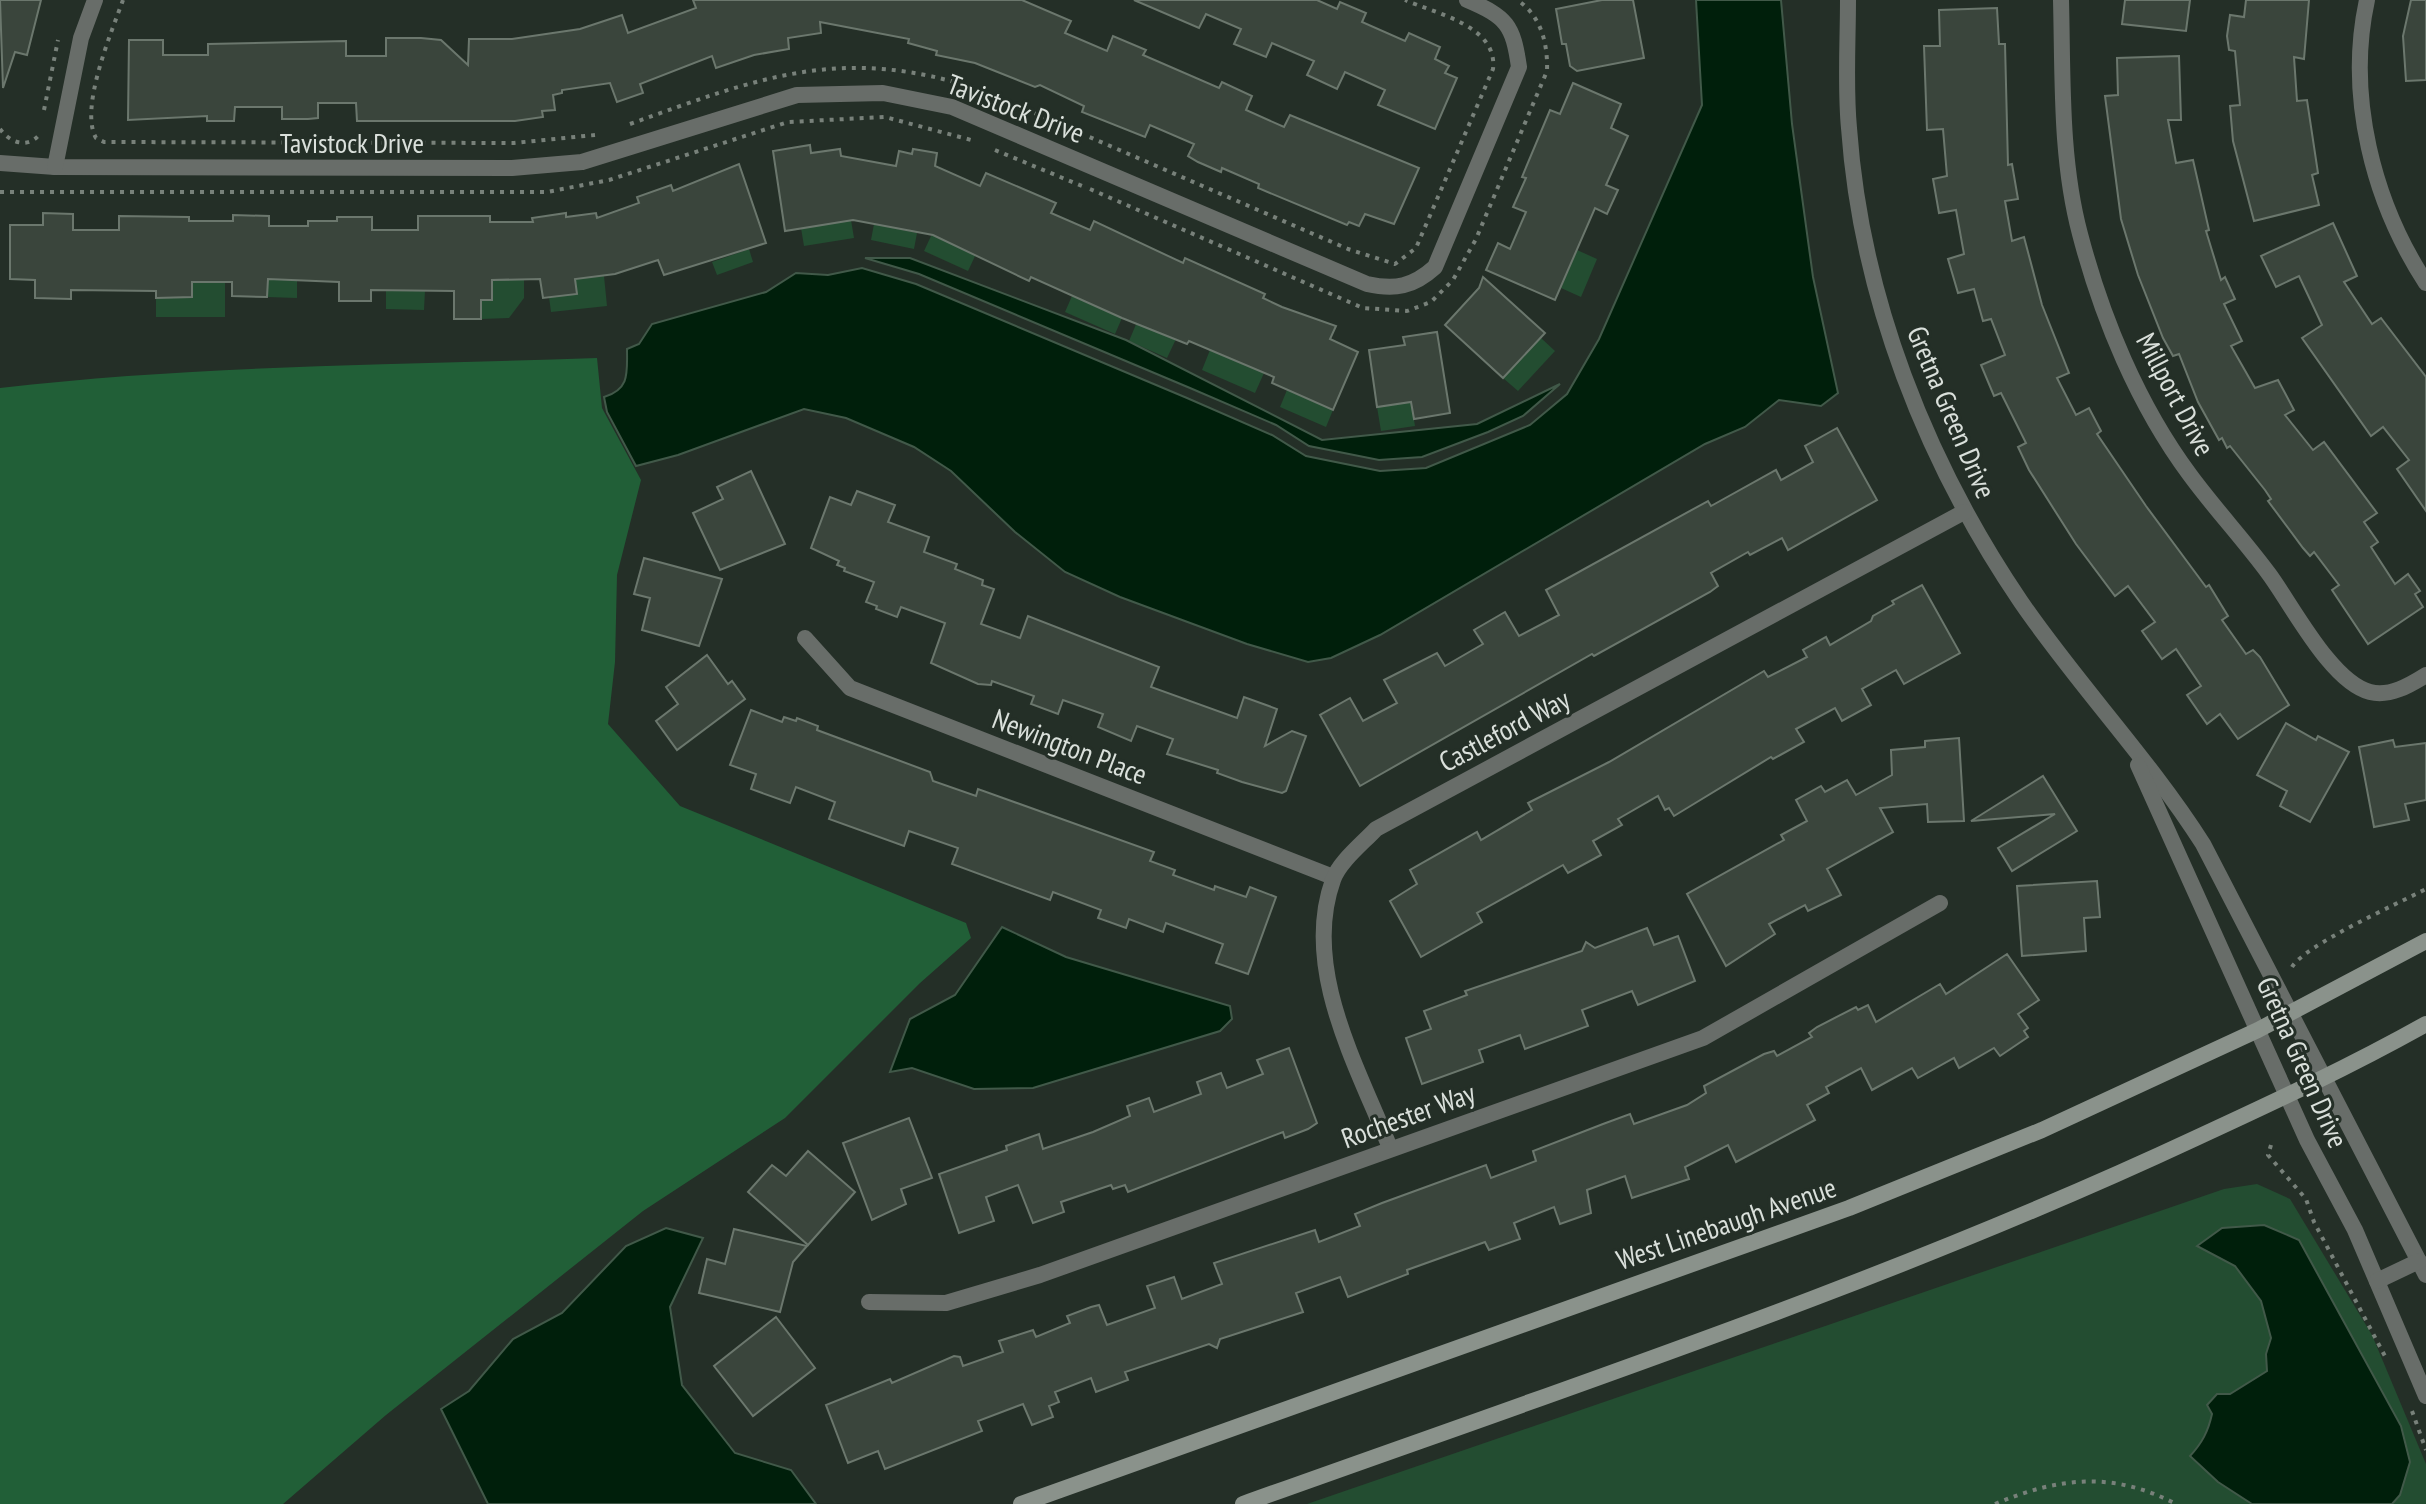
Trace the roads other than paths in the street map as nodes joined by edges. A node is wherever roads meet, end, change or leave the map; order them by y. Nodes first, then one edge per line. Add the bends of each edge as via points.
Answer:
1 (95, 0) edge
2 (1467, 0) edge
3 (1848, 0) edge
4 (2061, 0) edge
5 (2367, 0) edge
6 (0, 163) edge
7 (55, 167) junction
8 (2426, 283) edge
9 (1964, 512) junction
10 (805, 638) dead end
11 (2426, 675) edge
12 (2131, 749) junction
13 (1333, 877) junction
14 (1940, 903) dead end
15 (2426, 941) edge
16 (2290, 1013) junction
17 (2426, 1024) edge
18 (2258, 1030) junction
19 (2324, 1078) junction
20 (2287, 1096) junction
21 (1390, 1148) junction
22 (2422, 1268) edge
23 (2377, 1281) junction
24 (869, 1302) dead end
25 (2426, 1396) edge
26 (1021, 1504) edge
27 (1243, 1504) edge

1 - 7 street via 81,38
2 - 7 street, Tavistock Drive via 1490,10 1514,32 1519,67 1435,267 1403,287 1367,284 952,107 883,93 797,95 582,162
3 - 9 street, Gretna Green Drive via 1849,128 1865,239 1898,366
4 - 11 street, Millport Drive via 2065,142 2079,232 2105,315 2145,401 2188,473 2269,574 2334,669 2369,692 2400,690
5 - 8 street via 2361,102 2373,170 2404,250
6 - 7 street, Tavistock Drive
9 - 12 street, Gretna Green Drive via 2022,603
9 - 13 street, Castleford Way via 1376,829
10 - 13 street, Newington Place via 850,688
12 - 16 street, Gretna Green Drive via 2203,844
12 - 18 street, Gretna Green Drive
13 - 21 street, Castleford Way via 1323,920 1330,995
14 - 21 street, Rochester Way via 1703,1038
15 - 16 main road, West Linebaugh Avenue
16 - 18 main road, West Linebaugh Avenue
16 - 19 street, Gretna Green Drive
17 - 19 main road
18 - 20 street, Gretna Green Drive
18 - 26 main road, West Linebaugh Avenue via 2042,1130 1849,1208
19 - 20 main road
19 - 22 street, Gretna Green Drive
20 - 23 street, Gretna Green Drive
20 - 27 main road via 2077,1194 1873,1277
21 - 24 street, Rochester Way via 1054,1271 946,1303
22 - 23 street
23 - 25 street, Gretna Green Drive

